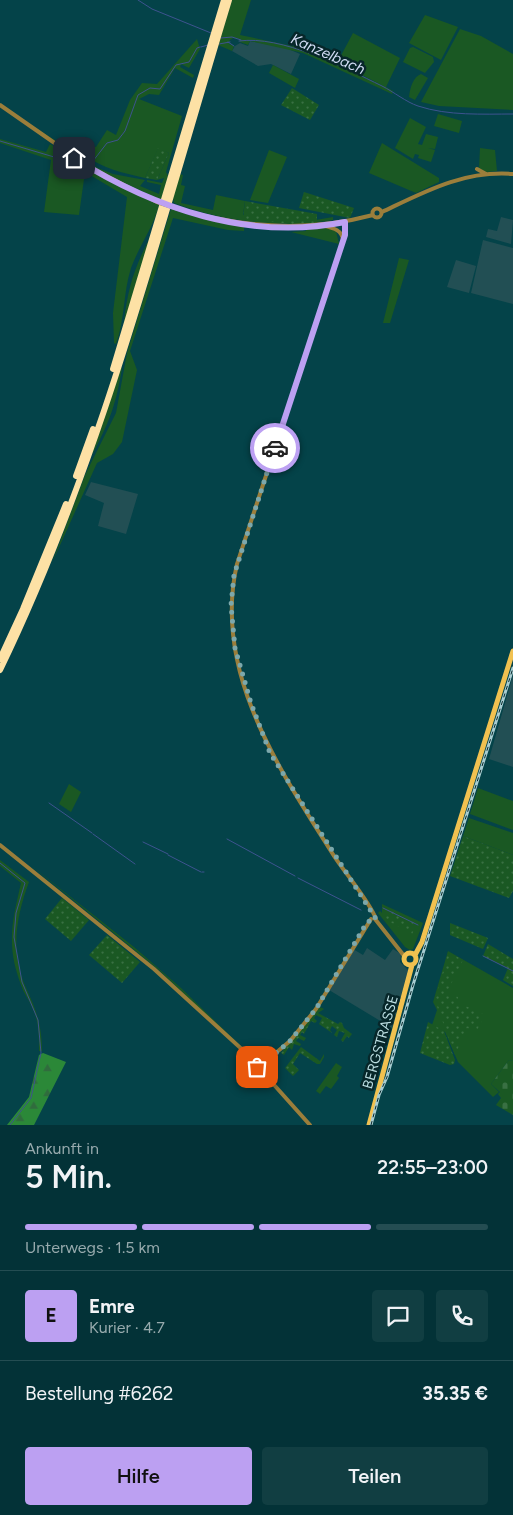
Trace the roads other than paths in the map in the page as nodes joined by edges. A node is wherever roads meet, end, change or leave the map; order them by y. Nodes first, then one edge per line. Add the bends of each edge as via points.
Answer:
1 (224, 0) edge
2 (229, 0) edge
3 (213, 46) junction
4 (0, 105) edge
5 (477, 168) dead end
6 (486, 174) junction
7 (513, 174) edge
8 (344, 222) junction
9 (322, 225) junction
10 (342, 235) junction
11 (343, 240) junction
12 (513, 651) edge
13 (0, 659) edge
14 (0, 670) edge
15 (0, 846) edge
16 (375, 920) junction
17 (415, 955) junction
18 (406, 956) junction
19 (412, 965) junction
20 (265, 1062) junction
21 (257, 1063) junction
22 (264, 1069) junction
23 (310, 1125) edge
24 (369, 1125) edge

1 - 3 highway
2 - 3 highway
3 - 13 highway via 98,417 44,560
3 - 14 highway via 131,328 96,434 52,554
4 - 9 street, bridge via 89,167 157,202 221,220 262,226
5 - 6 street
6 - 7 street
6 - 8 street via 443,184 382,212 379,217 373,215
8 - 9 street
8 - 10 street
8 - 11 street
9 - 10 street via 336,229
10 - 11 street
11 - 16 street via 237,564 232,592 232,624 238,661 265,742
12 - 17 main road, BERGSTRASSE via 422,942
15 - 21 street via 154,968
16 - 18 street
16 - 20 street via 316,1009 290,1041
17 - 18 main road
17 - 19 main road, BERGSTRASSE via 416,961
18 - 19 main road via 406,963
19 - 24 main road, BERGSTRASSE
20 - 21 street via 260,1060
20 - 22 street
21 - 22 street via 259,1069
22 - 23 street

